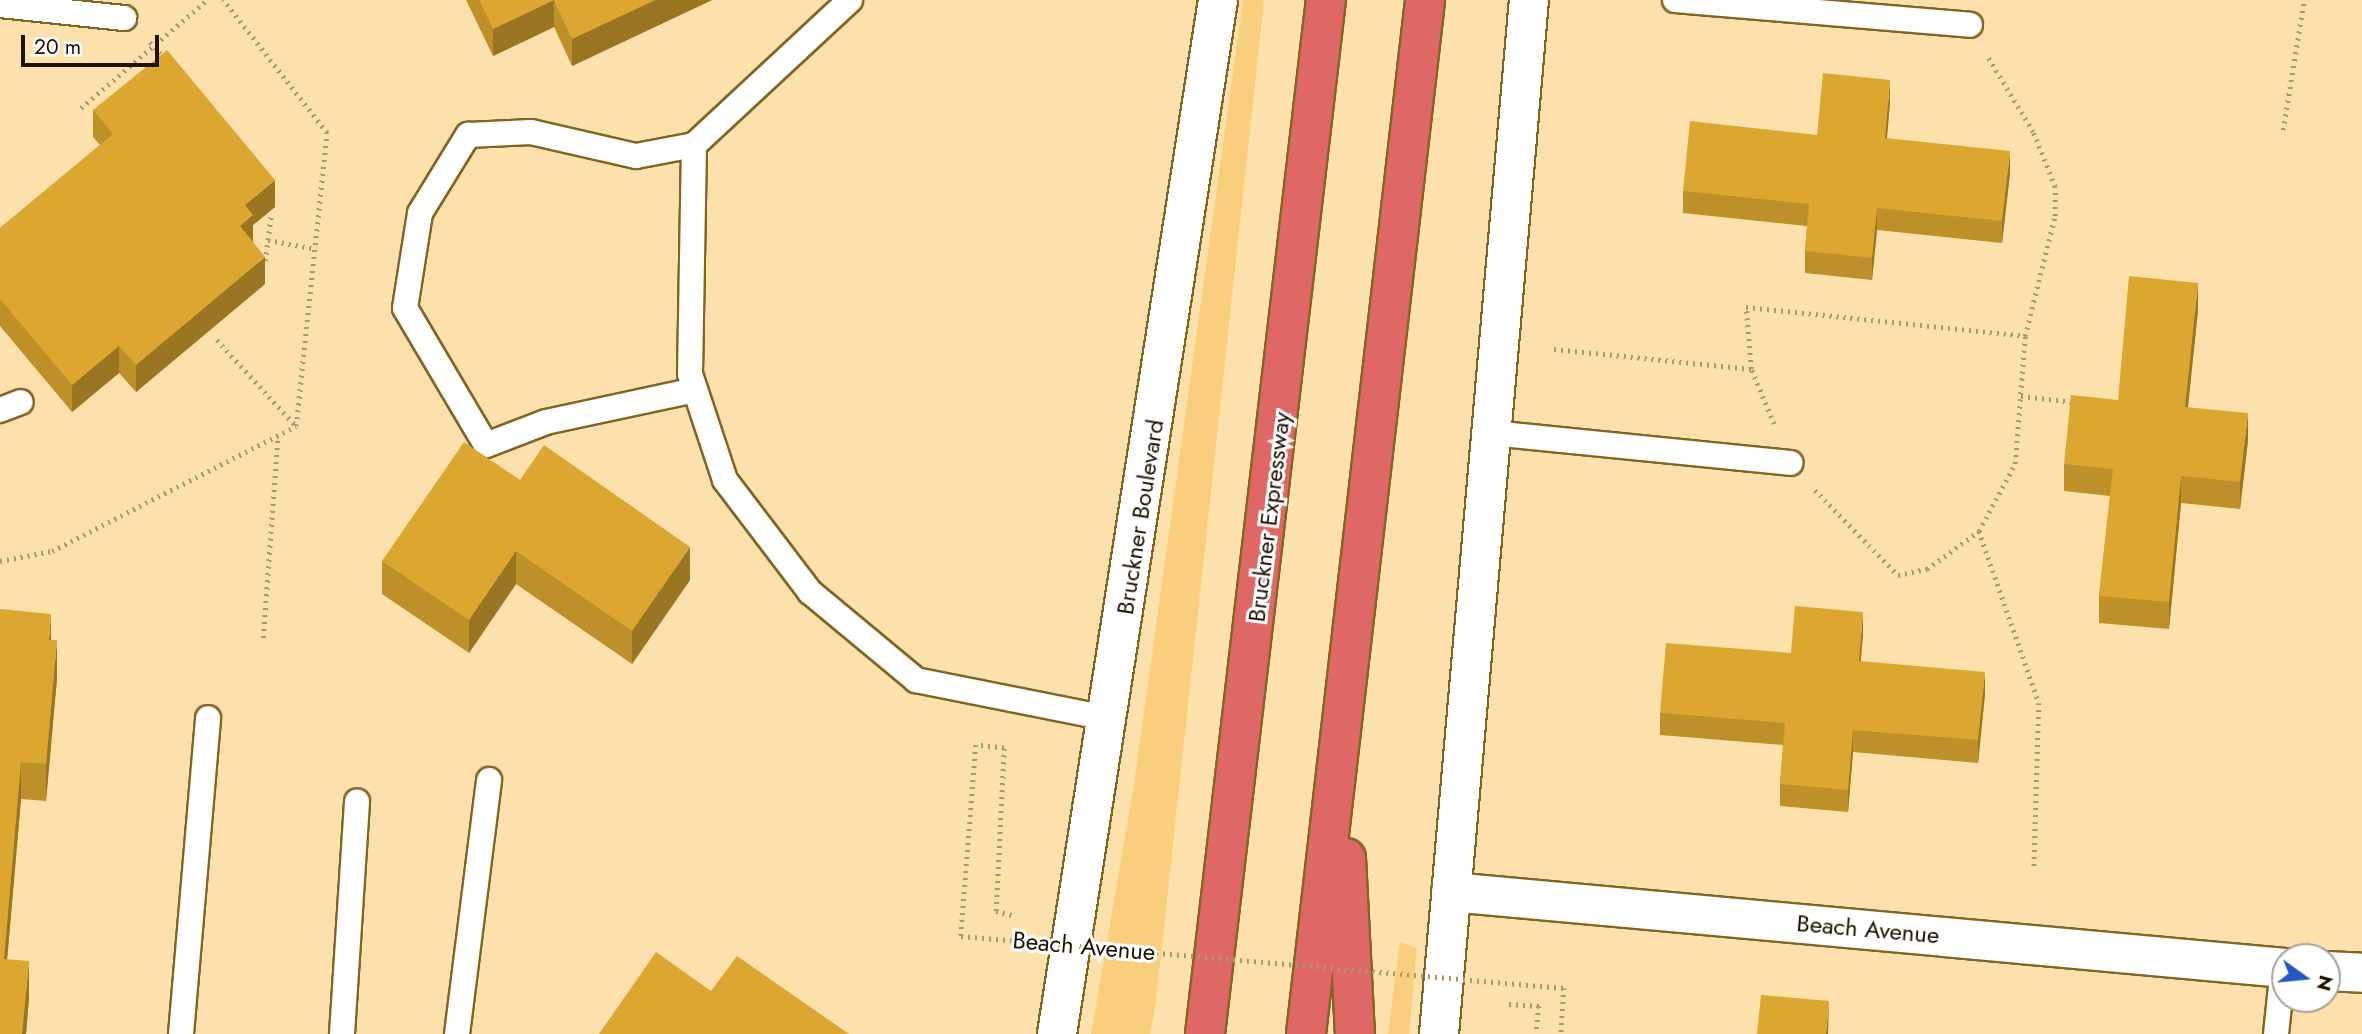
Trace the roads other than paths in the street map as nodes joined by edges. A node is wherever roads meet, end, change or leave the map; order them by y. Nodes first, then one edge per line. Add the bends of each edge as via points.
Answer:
1 (849, 0) edge
2 (1218, 0) edge
3 (1326, 0) edge
4 (1425, 0) edge
5 (1529, 0) edge
6 (1675, 0) edge
7 (0, 5) edge
8 (124, 18) road end
9 (1970, 24) road end
10 (694, 145) junction
11 (695, 390) junction
12 (1491, 433) junction
13 (1791, 463) road end
14 (208, 718) dead end
15 (1107, 718) junction
16 (1342, 759) junction
17 (489, 780) dead end
18 (357, 800) dead end
19 (1451, 892) junction
20 (2271, 966) edge
21 (2341, 972) edge
22 (2362, 973) edge
23 (2279, 1013) edge
24 (181, 1034) edge
25 (342, 1034) edge
26 (457, 1034) edge
27 (1057, 1034) edge
28 (1205, 1034) edge
29 (1306, 1034) edge
30 (1355, 1034) edge
31 (1439, 1034) edge
32 (2276, 1034) edge

1 - 10 lane
2 - 15 main road, Bruckner Boulevard
3 - 28 highway, Bruckner Expressway
4 - 16 highway
5 - 12 main road
6 - 9 lane
7 - 8 lane
10 - 11 lane via 689,298
10 - 11 lane via 636,156 531,132 468,135 420,213 405,308 486,445 546,422
11 - 15 lane via 725,480 810,592 916,680
12 - 13 lane
12 - 19 main road
14 - 24 lane
15 - 27 main road, Bruckner Boulevard
16 - 29 highway
16 - 30 highway
17 - 26 lane
18 - 25 lane
19 - 20 main road, Beach Avenue
19 - 31 main road
21 - 22 main road
23 - 32 lane

